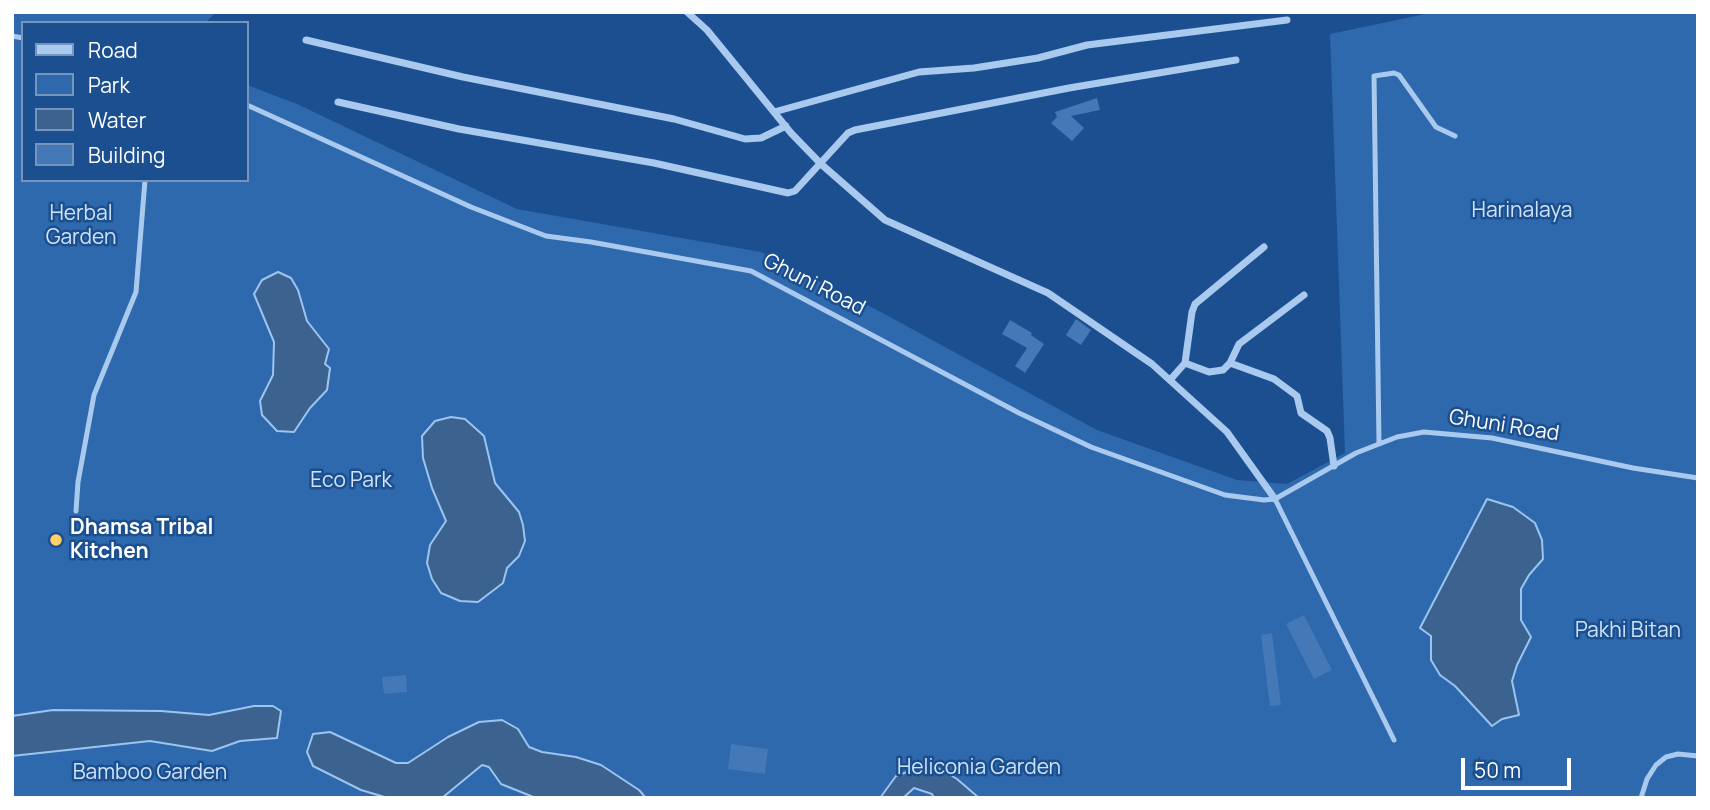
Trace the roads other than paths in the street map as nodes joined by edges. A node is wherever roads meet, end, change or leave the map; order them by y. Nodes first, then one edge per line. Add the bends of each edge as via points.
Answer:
1 (687, 12) edge
2 (1287, 20) dead end
3 (306, 40) dead end
4 (1236, 60) dead end
5 (338, 102) dead end
6 (248, 105) edge
7 (774, 112) junction
8 (788, 130) junction
9 (1455, 136) dead end
10 (820, 162) junction
11 (145, 182) edge
12 (1264, 247) dead end
13 (1304, 295) dead end
14 (1185, 363) junction
15 (1230, 363) junction
16 (1170, 380) junction
17 (1379, 444) junction
18 (1334, 466) junction
19 (1698, 478) edge
20 (1275, 499) junction
21 (76, 511) dead end
22 (1394, 740) dead end
23 (1698, 756) edge
24 (1640, 798) edge

1 - 7 street
2 - 7 street via 1087,46 974,68 919,72
3 - 8 street via 674,119 746,139
4 - 10 street via 855,130
5 - 10 street via 459,129 654,163 775,192 795,191
6 - 20 lane, Ghuni Road via 471,207 546,236 751,271 1091,447 1225,495
7 - 8 street
8 - 10 street
9 - 17 lane via 1436,127 1399,75 1374,76
10 - 16 street via 892,225 1048,293
11 - 21 lane via 136,292 94,395
12 - 14 street via 1195,304
13 - 15 street via 1239,344
14 - 15 street via 1216,372
14 - 16 street
15 - 18 street via 1274,379 1297,396 1301,413 1330,438
16 - 20 street via 1227,432
17 - 18 lane, Ghuni Road
17 - 19 lane, Ghuni Road via 1424,432 1456,433
18 - 20 lane, Ghuni Road
20 - 22 lane
23 - 24 lane via 1666,757 1647,779

